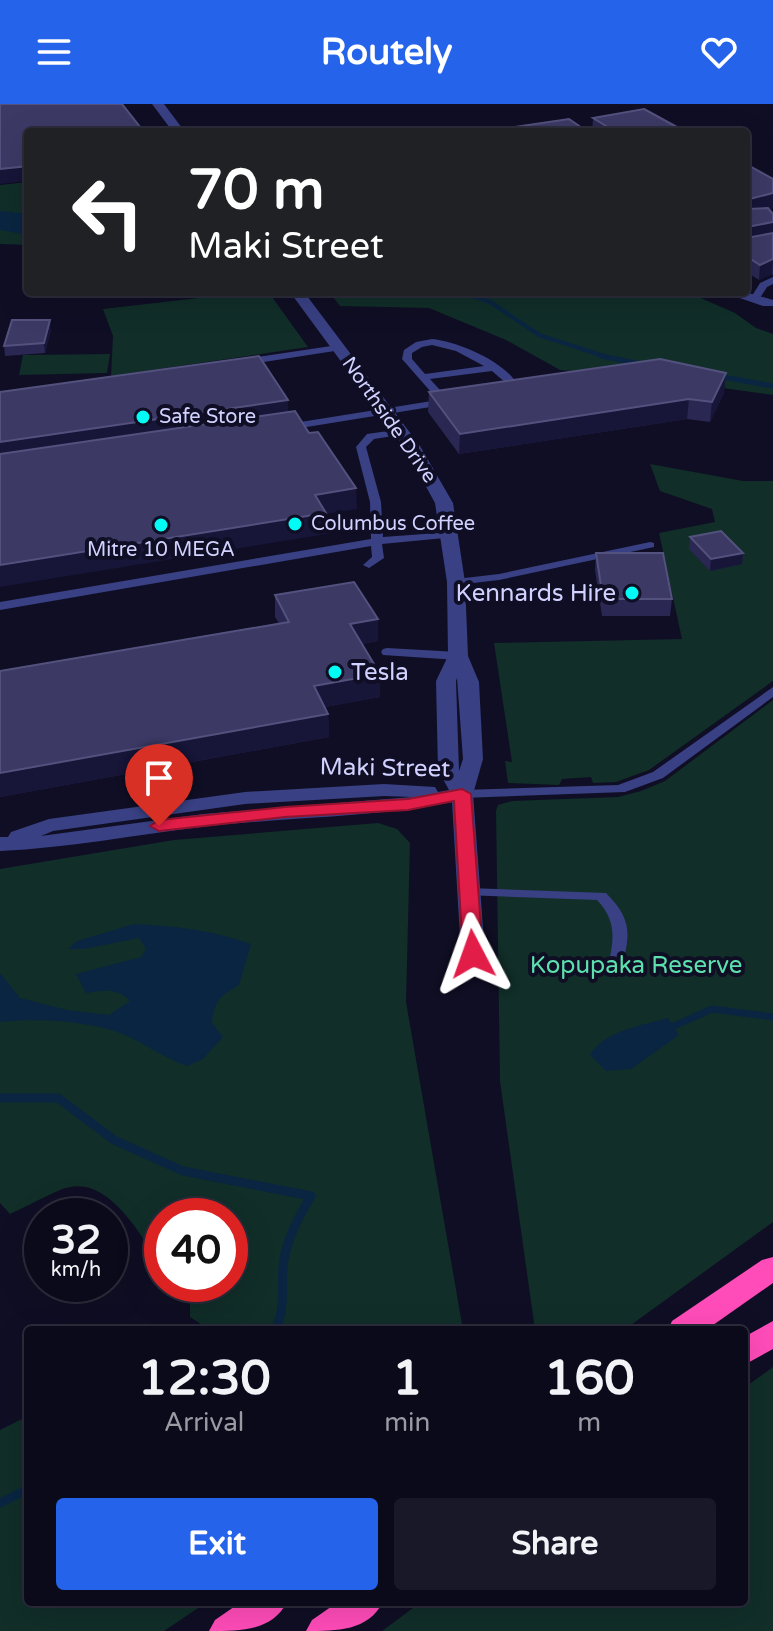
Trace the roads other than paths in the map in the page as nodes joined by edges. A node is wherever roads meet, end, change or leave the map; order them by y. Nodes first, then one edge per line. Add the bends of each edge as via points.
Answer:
1 (158, 104) edge
2 (176, 128) edge
3 (773, 280) edge
4 (300, 296) edge
5 (743, 296) edge
6 (765, 302) edge
7 (338, 348) junction
8 (225, 364) edge
9 (492, 368) junction
10 (423, 377) junction
11 (489, 393) edge
12 (460, 399) edge
13 (445, 402) junction
14 (386, 412) junction
15 (270, 430) edge
16 (402, 432) junction
17 (451, 535) junction
18 (378, 541) junction
19 (650, 545) dead end
20 (369, 565) dead end
21 (456, 582) junction
22 (0, 606) edge
23 (387, 652) dead end
24 (458, 656) junction
25 (773, 691) edge
26 (462, 794) junction
27 (2, 844) edge
28 (469, 892) junction
29 (473, 954) dead end
30 (615, 966) dead end
31 (773, 1268) edge
32 (689, 1326) edge
33 (773, 1333) edge
34 (748, 1350) edge
35 (264, 1606) edge
36 (360, 1606) edge
37 (227, 1631) edge
38 (324, 1631) edge

1 - 2 street
3 - 6 lane via 763,285
4 - 7 street, Northside Drive
5 - 6 street
7 - 8 lane
7 - 14 street, Northside Drive
9 - 10 lane
9 - 10 lane via 462,348 413,345 407,359
9 - 11 lane via 513,385
10 - 13 lane
12 - 13 lane
13 - 14 lane
14 - 15 lane
14 - 16 street, Northside Drive
16 - 17 street, Northside Drive via 437,486
16 - 18 lane via 371,436 361,447 375,490
17 - 18 lane
17 - 21 street, Northside Drive
18 - 20 lane via 378,558
18 - 22 lane
19 - 21 lane
21 - 24 street, Northside Drive
23 - 24 lane
24 - 26 street, Northside Drive via 446,681 448,770
25 - 26 lane via 658,775 620,789
26 - 27 street, Maki Street via 384,790 245,798 49,825
26 - 28 street, Northside Drive
28 - 29 street, Northside Drive
28 - 30 lane via 601,896 615,908 623,935
31 - 32 highway
33 - 34 highway
35 - 37 highway
36 - 38 highway

